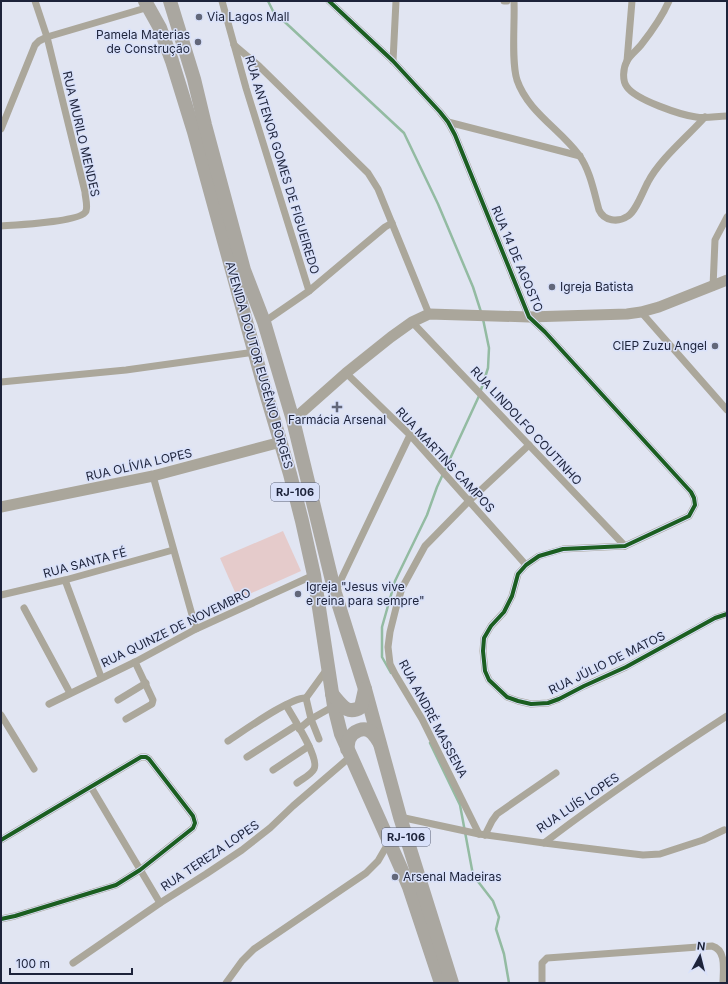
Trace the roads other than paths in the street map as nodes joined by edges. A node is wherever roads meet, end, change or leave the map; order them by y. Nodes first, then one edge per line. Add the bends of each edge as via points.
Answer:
1 (35, 1) edge
2 (170, 1) edge
3 (222, 1) edge
4 (329, 1) edge
5 (396, 1) edge
6 (504, 1) edge
7 (507, 1) edge
8 (514, 1) edge
9 (632, 1) edge
10 (669, 1) edge
11 (147, 4) edge
12 (46, 37) junction
13 (234, 45) junction
14 (393, 61) junction
15 (627, 61) junction
16 (727, 116) edge
17 (705, 117) junction
18 (448, 122) junction
19 (1, 129) edge
20 (580, 156) junction
21 (727, 217) edge
22 (392, 223) junction
23 (1, 226) edge
24 (727, 280) edge
25 (713, 287) junction
26 (309, 292) junction
27 (641, 312) junction
28 (429, 314) junction
29 (529, 317) junction
30 (264, 322) junction
31 (412, 322) junction
32 (255, 352) junction
33 (346, 373) junction
34 (1, 382) edge
35 (727, 410) edge
36 (293, 420) junction
37 (410, 435) junction
38 (281, 442) junction
39 (529, 445) junction
40 (153, 476) junction
41 (469, 501) junction
42 (1, 507) edge
43 (690, 516) joint
44 (625, 546) junction
45 (174, 550) junction
46 (526, 565) junction
47 (314, 575) junction
48 (65, 580) junction
49 (335, 593) junction
50 (1, 596) edge
51 (24, 608) dead end
52 (727, 614) edge
53 (196, 629) junction
54 (135, 662) junction
55 (328, 668) junction
56 (102, 677) junction
57 (146, 684) junction
58 (365, 689) junction
59 (70, 693) junction
60 (306, 698) junction
61 (118, 700) dead end
62 (333, 700) junction
63 (49, 704) dead end
64 (286, 704) junction
65 (1, 715) edge
66 (727, 716) edge
67 (126, 719) dead end
68 (311, 719) junction
69 (298, 727) junction
70 (319, 739) dead end
71 (228, 741) dead end
72 (381, 744) junction
73 (309, 746) junction
74 (349, 753) junction
75 (247, 757) dead end
76 (34, 769) dead end
77 (273, 770) dead end
78 (556, 773) dead end
79 (297, 782) dead end
80 (91, 787) junction
81 (400, 817) junction
82 (726, 828) edge
83 (482, 835) junction
84 (1, 840) edge
85 (389, 842) junction
86 (544, 843) junction
87 (140, 870) junction
88 (160, 903) junction
89 (1, 919) edge
90 (725, 959) edge
91 (73, 963) dead end
92 (226, 983) edge
93 (441, 983) edge
94 (452, 983) edge
95 (542, 983) edge
96 (723, 983) edge

1 - 12 street, RUA MURILO MENDES
2 - 30 highway, AVENIDA DOUTOR EUGÊNIO BORGES / RJ-106 via 194,79 244,270
3 - 13 street, RUA ANTENOR GOMES DE FIGUEIREDO
4 - 14 street, RUA 14 DE AGOSTO
5 - 14 street
6 - 7 street
8 - 20 street via 517,80 531,104
9 - 15 street
10 - 15 street via 654,28
11 - 12 street
11 - 32 highway, AVENIDA DOUTOR EUGÊNIO BORGES / RJ-106 via 160,28 172,61
12 - 19 street via 35,45
12 - 23 street, RUA MURILO MENDES via 85,192 86,211 83,215 67,220
13 - 22 street via 259,66 368,173 378,189
13 - 26 street, RUA ANTENOR GOMES DE FIGUEIREDO
14 - 18 street, RUA 14 DE AGOSTO
15 - 17 street via 625,82 634,94 664,108 697,118
16 - 17 street
17 - 20 street via 655,170 632,213 622,219 609,219 600,214
18 - 20 street
18 - 29 street, RUA 14 DE AGOSTO
21 - 25 street via 715,240
22 - 26 street
22 - 28 street
24 - 25 street
25 - 27 street
26 - 30 street
27 - 29 street
27 - 35 street
28 - 29 street
28 - 31 street
29 - 43 street, RUA 14 DE AGOSTO via 691,492 695,505
30 - 36 highway, AVENIDA DOUTOR EUGÊNIO BORGES / RJ-106
31 - 33 street
31 - 39 street, RUA LINDOLFO COUTINHO
32 - 34 street via 126,370
32 - 38 highway, AVENIDA DOUTOR EUGÊNIO BORGES / RJ-106
33 - 36 street
33 - 37 street, RUA MARTINS CAMPOS
36 - 49 highway, AVENIDA DOUTOR EUGÊNIO BORGES / RJ-106
37 - 41 street, RUA MARTINS CAMPOS
37 - 49 street
38 - 40 street, RUA OLÍVIA LOPES
38 - 47 highway, AVENIDA DOUTOR EUGÊNIO BORGES / RJ-106
39 - 41 street, RUA ANDRÉ MASSENA
39 - 44 street, RUA LINDOLFO COUTINHO
40 - 42 street, RUA OLÍVIA LOPES
40 - 45 street
41 - 46 street, RUA MARTINS CAMPOS
41 - 83 street, RUA ANDRÉ MASSENA via 425,546 412,569 402,588 388,647 390,664 422,719
43 - 44 street, RUA JÚLIO DE MATOS
44 - 46 street, RUA JÚLIO DE MATOS via 562,548 539,556
45 - 48 street, RUA SANTA FÉ
45 - 53 street
46 - 52 street, RUA JÚLIO DE MATOS via 518,574 504,612 486,632 483,643 483,661 489,680 507,697 518,701 531,704 548,703 559,699
47 - 53 street, RUA QUINZE DE NOVEMBRO
47 - 55 highway, AVENIDA DOUTOR EUGÊNIO BORGES / RJ-106
48 - 50 street, RUA SANTA FÉ
48 - 56 street
49 - 58 highway, AVENIDA DOUTOR EUGÊNIO BORGES / RJ-106
51 - 59 street
53 - 54 street, RUA QUINZE DE NOVEMBRO
54 - 56 street, RUA QUINZE DE NOVEMBRO
54 - 57 street
55 - 60 street
55 - 62 highway, AVENIDA DOUTOR EUGÊNIO BORGES / RJ-106
56 - 59 street, RUA QUINZE DE NOVEMBRO
57 - 61 street
57 - 67 street via 152,696 152,704
58 - 62 highway via 361,707 356,710 349,710
58 - 72 highway, AVENIDA DOUTOR EUGÊNIO BORGES / RJ-106
59 - 63 street, RUA QUINZE DE NOVEMBRO
60 - 64 street via 298,698
60 - 68 street
62 - 68 street
62 - 74 highway, AVENIDA DOUTOR EUGÊNIO BORGES / RJ-106 via 341,734
64 - 69 street
64 - 71 street
65 - 76 street
66 - 86 street, RUA LUÍS LOPES via 652,765
68 - 69 street
68 - 70 street
69 - 73 street
69 - 75 street
72 - 74 highway via 372,732 360,730 350,738
72 - 81 highway, AVENIDA DOUTOR EUGÊNIO BORGES / RJ-106
73 - 77 street
73 - 79 street via 315,762 314,769
74 - 85 highway, AVENIDA DOUTOR EUGÊNIO BORGES / RJ-106
74 - 88 street, RUA TEREZA LOPES via 270,828 242,850
78 - 83 street via 496,814
80 - 84 street
80 - 87 street
80 - 87 street via 138,758 146,757 193,816 193,828
81 - 83 street, RUA LUÍS LOPES
81 - 94 highway, AVENIDA DOUTOR EUGÊNIO BORGES / RJ-106
82 - 86 street via 703,840 660,854 626,854
83 - 86 street, RUA LUÍS LOPES
85 - 92 street via 378,861 366,873 254,949
85 - 93 highway, AVENIDA DOUTOR EUGÊNIO BORGES / RJ-106 via 409,887
87 - 88 street
87 - 89 street via 116,885
88 - 91 street, RUA TEREZA LOPES
90 - 95 street via 719,949 712,946 547,958 542,963
90 - 96 street

